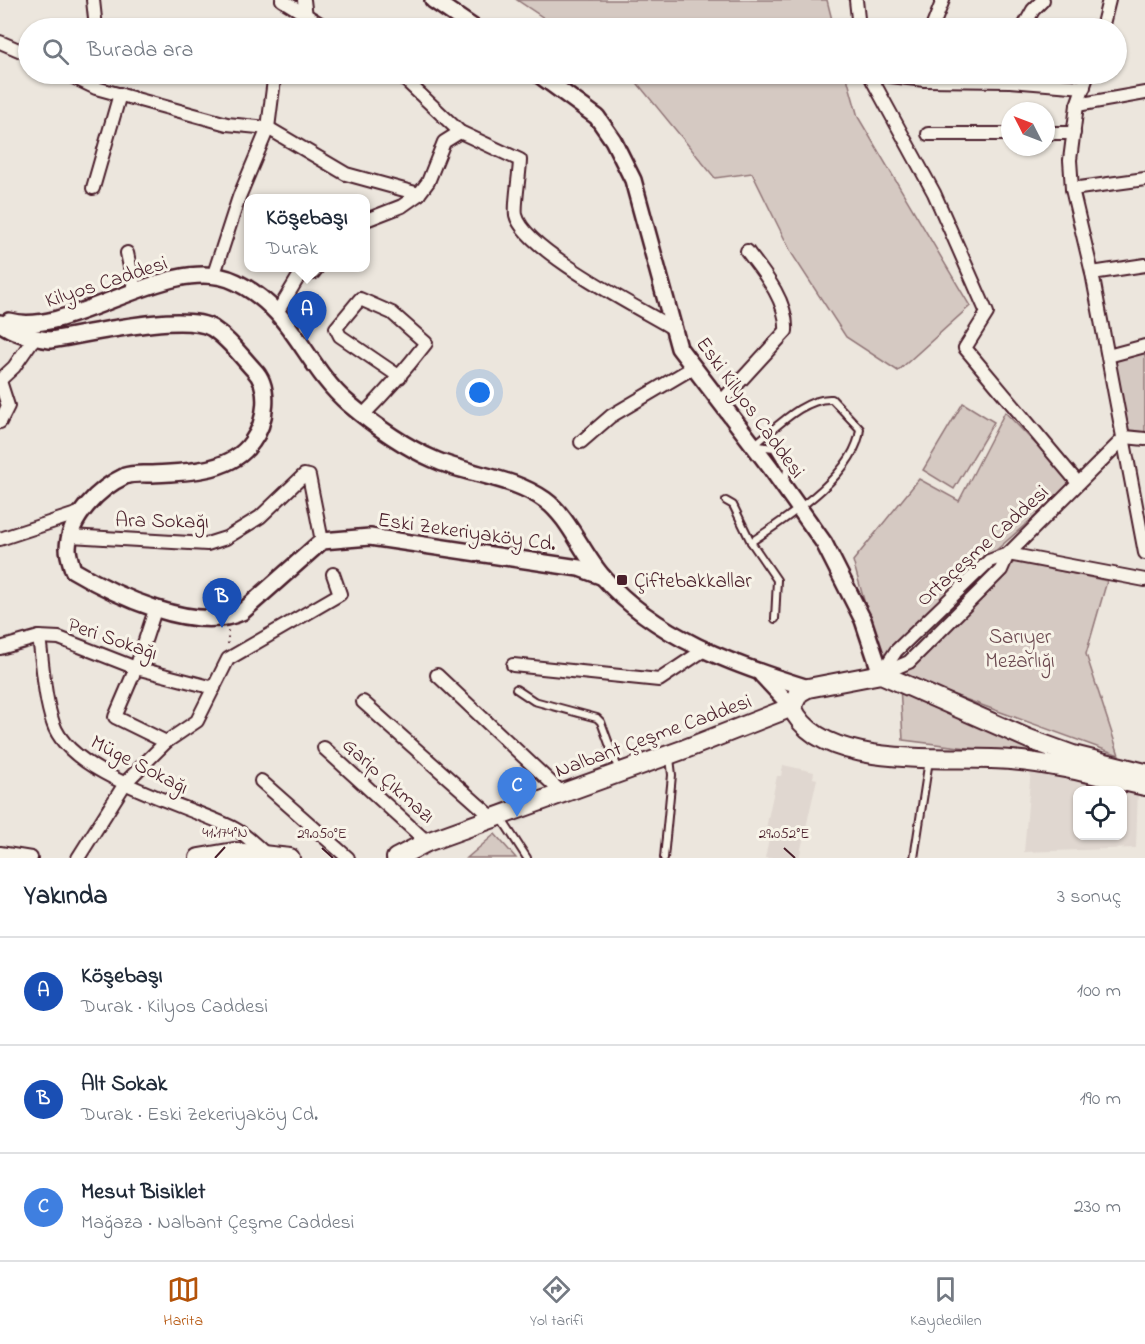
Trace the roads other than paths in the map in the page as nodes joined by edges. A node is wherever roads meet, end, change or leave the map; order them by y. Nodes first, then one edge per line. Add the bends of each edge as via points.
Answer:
1 (93, 0) edge
2 (282, 0) edge
3 (304, 0) edge
4 (433, 0) edge
5 (856, 0) edge
6 (943, 0) edge
7 (1043, 0) edge
8 (1109, 0) edge
9 (306, 17) joint
10 (95, 18) edge
11 (459, 18) edge
12 (858, 18) edge
13 (936, 18) edge
14 (1028, 18) edge
15 (1104, 18) edge
16 (0, 42) edge
17 (18, 50) edge
18 (88, 84) edge
19 (96, 84) edge
20 (274, 84) edge
21 (410, 84) edge
22 (552, 84) edge
23 (876, 84) edge
24 (1062, 84) edge
25 (1085, 84) edge
26 (1084, 87) junction
27 (96, 88) junction
28 (1145, 93) edge
29 (120, 94) junction
30 (1077, 105) junction
31 (268, 128) junction
32 (460, 132) junction
33 (1055, 133) edge
34 (1074, 133) junction
35 (928, 134) dead end
36 (1001, 134) edge
37 (1145, 179) edge
38 (93, 188) dead end
39 (1071, 189) junction
40 (419, 194) junction
41 (370, 218) edge
42 (747, 251) dead end
43 (128, 253) dead end
44 (1145, 265) edge
45 (314, 272) edge
46 (1092, 273) junction
47 (213, 277) junction
48 (135, 290) junction
49 (278, 310) junction
50 (0, 321) edge
51 (674, 329) junction
52 (34, 338) junction
53 (1145, 346) edge
54 (1108, 356) junction
55 (694, 367) junction
56 (400, 377) junction
57 (0, 380) edge
58 (721, 402) junction
59 (363, 415) junction
60 (0, 422) edge
61 (1125, 437) junction
62 (1145, 439) edge
63 (581, 442) dead end
64 (754, 445) junction
65 (1078, 483) junction
66 (726, 501) dead end
67 (800, 509) junction
68 (82, 512) junction
69 (70, 536) junction
70 (0, 539) edge
71 (322, 540) junction
72 (751, 542) junction
73 (1145, 553) edge
74 (1008, 554) junction
75 (333, 574) dead end
76 (603, 577) junction
77 (1145, 580) edge
78 (156, 607) junction
79 (775, 619) dead end
80 (39, 638) junction
81 (0, 648) edge
82 (704, 650) junction
83 (513, 665) dead end
84 (136, 668) junction
85 (760, 673) junction
86 (881, 674) junction
87 (437, 675) dead end
88 (214, 688) junction
89 (808, 688) junction
90 (516, 689) dead end
91 (363, 702) dead end
92 (792, 707) junction
93 (1029, 739) junction
94 (166, 742) junction
95 (324, 748) dead end
96 (670, 754) junction
97 (929, 756) junction
98 (1012, 760) junction
99 (619, 772) junction
100 (1145, 773) edge
101 (261, 781) dead end
102 (126, 782) junction
103 (1145, 786) edge
104 (561, 792) junction
105 (496, 816) junction
106 (237, 830) junction
107 (427, 842) junction
108 (234, 852) junction
109 (0, 853) edge
110 (31, 858) edge
111 (78, 858) edge
112 (199, 858) edge
113 (268, 858) edge
114 (290, 858) edge
115 (348, 858) edge
116 (396, 858) edge
117 (527, 858) edge
118 (664, 858) edge
119 (914, 858) edge

1 - 10 street
2 - 9 street
3 - 9 street
4 - 11 street
5 - 12 street
6 - 13 street
7 - 14 street
8 - 15 street
16 - 17 street
18 - 27 street
19 - 27 street
20 - 31 street
21 - 32 street, Eski Kilyos Caddesi
22 - 51 street via 597,117 633,180
23 - 65 street via 934,193 987,313 965,348
24 - 26 street
25 - 26 street
26 - 30 street
27 - 29 street
28 - 30 street
29 - 31 street via 227,124
29 - 38 street
30 - 34 street
31 - 40 street via 346,174
31 - 47 street via 238,197
32 - 40 street via 444,142
32 - 51 street, Eski Kilyos Caddesi via 520,160 516,215 532,240
33 - 34 street
34 - 39 street
35 - 36 street
37 - 39 street
39 - 46 street
40 - 41 street via 402,206
42 - 58 street via 782,307 786,332
43 - 48 street
44 - 46 street
45 - 49 street via 299,276
46 - 54 street
47 - 48 street, Kilyos Caddesi via 192,276
47 - 49 street, Kilyos Caddesi via 234,280
48 - 50 street, Kilyos Caddesi via 42,323
49 - 59 street, Kilyos Caddesi via 316,365 346,402
50 - 52 street via 9,329
51 - 55 street, Eski Kilyos Caddesi via 679,348
52 - 57 street
52 - 68 street via 50,340 154,323 210,327 261,376 264,413 252,442 226,464 186,472 126,475 91,500
53 - 54 street
54 - 61 street
55 - 58 street, Eski Kilyos Caddesi
55 - 63 street via 611,416
56 - 56 street via 426,343 392,313 360,299 336,328 340,336
56 - 59 street
57 - 60 street via 8,406
58 - 64 street, Eski Kilyos Caddesi
59 - 76 street, Kilyos Caddesi via 387,434 434,460 517,483 548,502
61 - 62 street
61 - 65 street, Ortaçeşme Caddesi
61 - 73 street
64 - 67 street, Eski Kilyos Caddesi
64 - 67 lane via 803,408 824,398 832,399 860,429 846,460
65 - 74 street, Ortaçeşme Caddesi
66 - 72 lane via 733,504
67 - 72 lane
67 - 86 street, Eski Kilyos Caddesi via 824,543 863,620
68 - 69 street
68 - 70 street
69 - 71 street, Ara Sokağı via 207,544 226,538 260,517 304,475 309,476
69 - 78 street via 68,550 73,570 106,590
71 - 76 street, Eski Zekeriyaköy Cd. via 370,537 579,568
71 - 78 street via 242,612 228,619 191,618
72 - 79 lane via 777,580
74 - 77 street
74 - 86 street, Ortaçeşme Caddesi via 989,561 896,651
75 - 88 street via 340,594 228,659
76 - 82 street, Kilyos Caddesi via 649,619
78 - 84 street
80 - 81 street, Peri Sokağı
80 - 84 street, Peri Sokağı via 59,638
80 - 102 street, Müge Sokağı via 53,725 82,760
82 - 83 street via 659,680
82 - 85 street, Kilyos Caddesi
84 - 88 street, Peri Sokağı
84 - 94 street via 115,717
85 - 89 street, Kilyos Caddesi
85 - 92 street
86 - 89 main road
86 - 93 main road
87 - 104 street
88 - 94 street via 197,721
89 - 92 main road via 799,693
90 - 99 lane via 534,701 597,718
91 - 105 street
92 - 96 main road, Nalbant Çeşme Caddesi
92 - 97 main road via 797,719 811,733 830,743 867,756
93 - 98 main road via 1028,750
93 - 100 main road
94 - 102 street
95 - 107 street, Garip Çıkmazı
96 - 99 main road, Nalbant Çeşme Caddesi
96 - 118 lane via 672,775
97 - 98 main road
97 - 119 lane
98 - 103 main road
99 - 104 main road, Nalbant Çeşme Caddesi
101 - 115 street
102 - 106 street, Müge Sokağı
102 - 111 street
104 - 105 main road, Nalbant Çeşme Caddesi
105 - 107 main road, Nalbant Çeşme Caddesi
105 - 117 lane
106 - 108 street
106 - 113 street, Müge Sokağı
107 - 116 main road, Nalbant Çeşme Caddesi
108 - 112 main road
108 - 113 main road
109 - 110 street
113 - 114 main road

